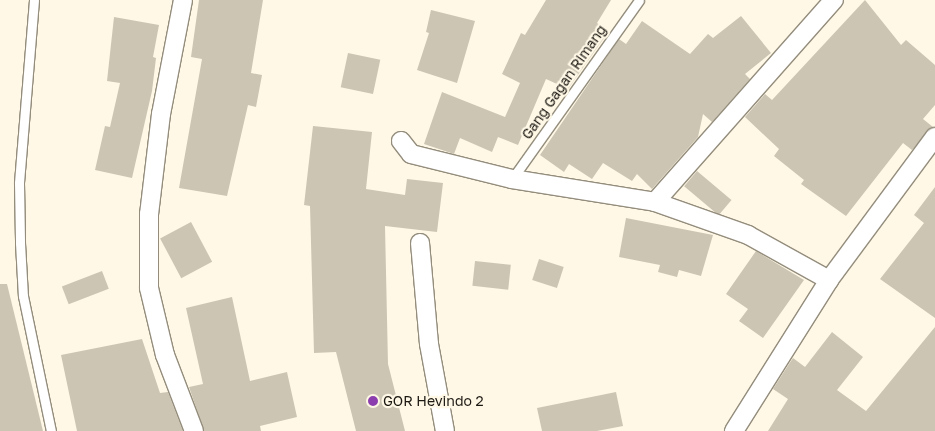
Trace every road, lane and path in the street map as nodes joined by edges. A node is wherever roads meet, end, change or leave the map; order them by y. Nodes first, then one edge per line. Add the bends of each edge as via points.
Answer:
1 (34, 0) edge
2 (183, 0) edge
3 (639, 0) edge
4 (834, 0) edge
5 (935, 137) edge
6 (401, 141) dead end
7 (512, 179) junction
8 (655, 202) junction
9 (420, 243) dead end
10 (829, 280) junction
11 (51, 431) edge
12 (194, 431) edge
13 (445, 431) edge
14 (734, 431) edge

1 - 11 lane via 19,183 20,243 23,296
2 - 12 street via 161,114 151,196 149,288 165,355
3 - 7 lane, Gang Gagan Rimang
4 - 8 street
5 - 10 street
6 - 7 street via 411,154
7 - 8 street
8 - 10 street via 748,235
9 - 13 street via 428,344
10 - 14 street

